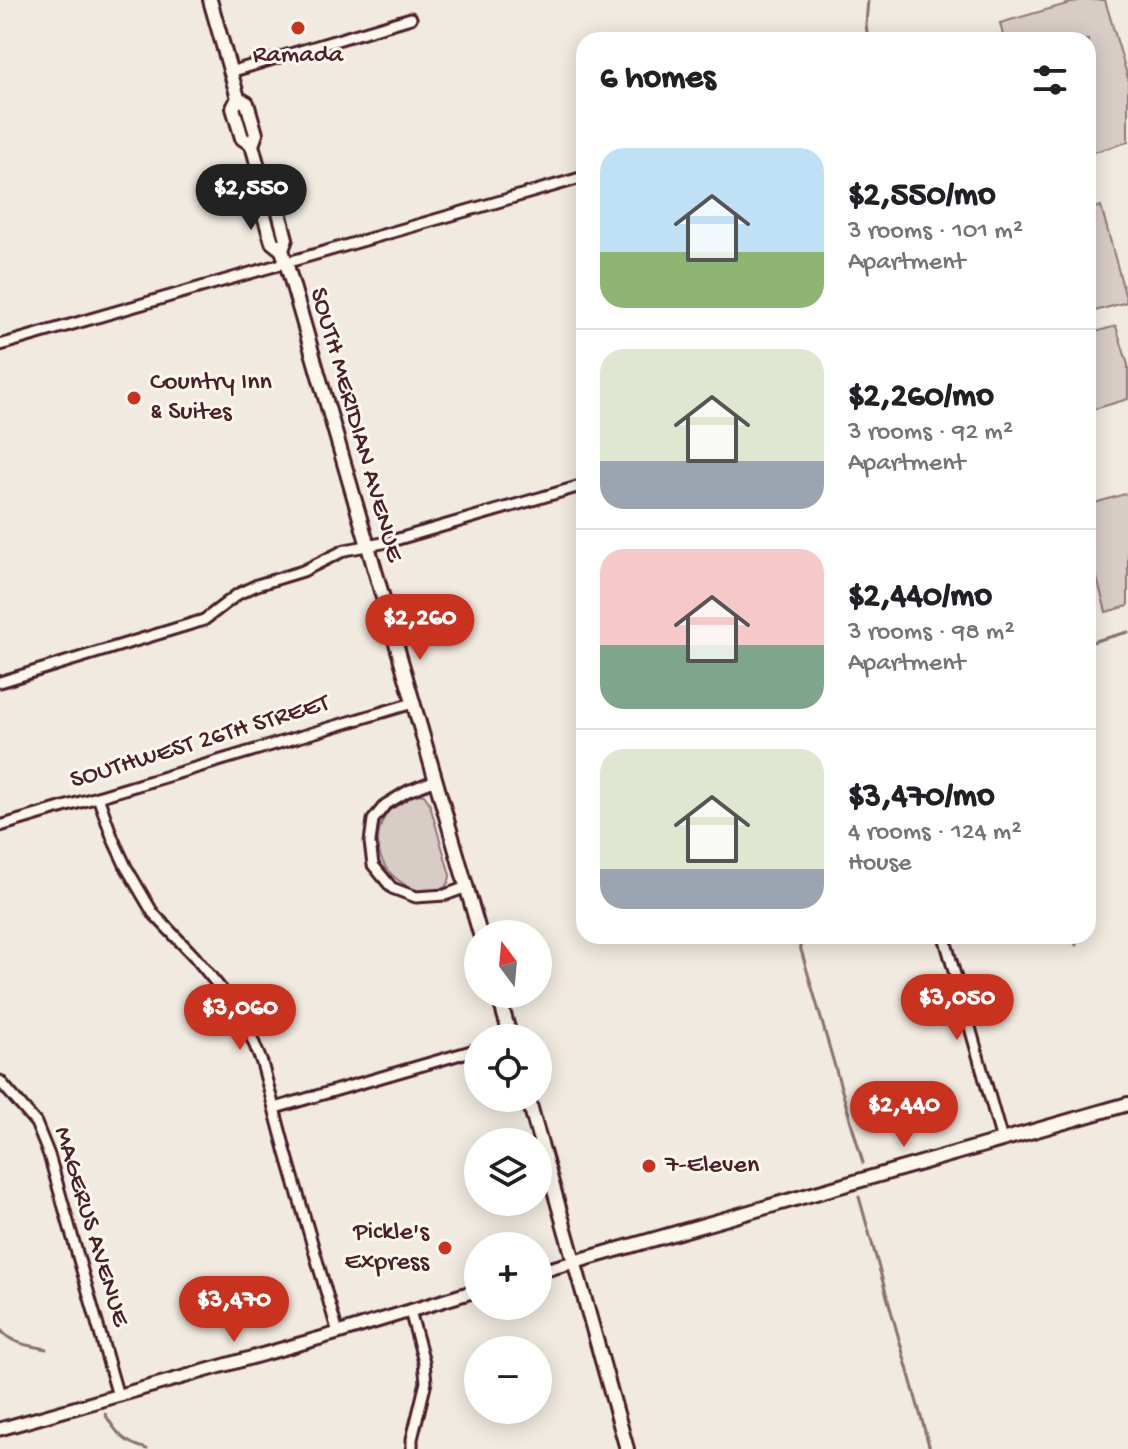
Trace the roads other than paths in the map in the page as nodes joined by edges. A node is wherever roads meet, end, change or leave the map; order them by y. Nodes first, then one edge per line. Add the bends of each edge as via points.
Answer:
1 (210, 0) edge
2 (411, 18) dead end
3 (230, 72) junction
4 (576, 179) edge
5 (284, 256) junction
6 (0, 345) edge
7 (576, 487) edge
8 (368, 546) junction
9 (0, 682) edge
10 (413, 703) junction
11 (436, 780) junction
12 (98, 797) junction
13 (0, 826) edge
14 (467, 887) junction
15 (476, 920) edge
16 (946, 944) edge
17 (464, 1053) edge
18 (0, 1081) edge
19 (1128, 1104) edge
20 (275, 1108) junction
21 (532, 1112) edge
22 (1002, 1140) junction
23 (574, 1262) junction
24 (552, 1268) edge
25 (464, 1294) edge
26 (410, 1311) junction
27 (338, 1333) junction
28 (118, 1396) junction
29 (0, 1429) edge
30 (412, 1449) edge
31 (627, 1449) edge

1 - 3 main road, SOUTH MERIDIAN AVENUE
2 - 3 street
3 - 5 main road, SOUTH MERIDIAN AVENUE via 238,98 233,108 242,138 252,145 268,203 263,212 272,242
4 - 5 street
5 - 6 street
5 - 8 main road, SOUTH MERIDIAN AVENUE
7 - 8 street
8 - 9 street via 257,585 204,620
8 - 10 main road, SOUTH MERIDIAN AVENUE
10 - 11 main road, SOUTH MERIDIAN AVENUE
10 - 12 street, SOUTHWEST 26TH STREET
11 - 14 main road, SOUTH MERIDIAN AVENUE
11 - 14 street via 385,805 373,820 373,865 392,888 416,897
12 - 13 street, SOUTHWEST 26TH STREET
12 - 20 street via 126,867 153,913 230,1000 249,1031
14 - 15 main road, SOUTH MERIDIAN AVENUE
16 - 22 street
17 - 20 street
18 - 28 street, MAGERUS AVENUE via 36,1123 49,1155
19 - 22 main road
20 - 27 street
21 - 23 main road
22 - 23 main road
23 - 24 street
23 - 31 main road
25 - 26 street
26 - 27 street
26 - 30 street via 426,1382
27 - 28 street
28 - 29 street

